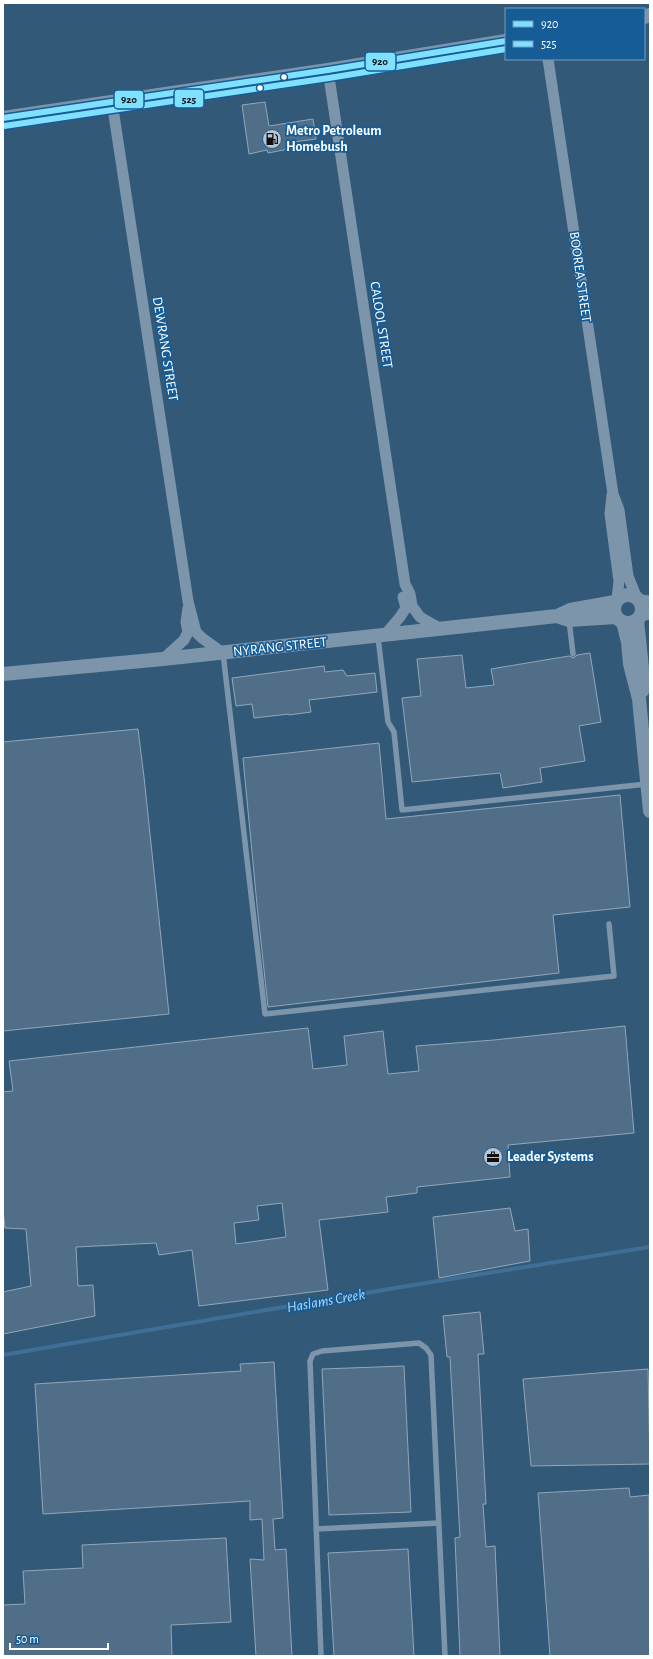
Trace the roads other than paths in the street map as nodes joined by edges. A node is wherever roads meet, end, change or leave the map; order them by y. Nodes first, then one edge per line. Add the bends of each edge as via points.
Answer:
1 (505, 41) edge
2 (548, 60) edge
3 (328, 70) junction
4 (112, 102) junction
5 (3, 118) edge
6 (613, 494) junction
7 (405, 584) junction
8 (642, 599) edge
9 (188, 601) junction
10 (616, 601) junction
11 (563, 618) junction
12 (633, 618) edge
13 (441, 629) junction
14 (381, 636) junction
15 (223, 653) junction
16 (573, 654) dead end
17 (162, 660) junction
18 (3, 674) edge
19 (647, 784) junction
20 (650, 811) edge
21 (609, 924) dead end
22 (439, 1523) junction
23 (316, 1529) junction
24 (322, 1656) edge
25 (445, 1656) edge

1 - 3 street
2 - 6 street, BOOREA STREET
3 - 4 street
3 - 7 street, CALOOL STREET
4 - 5 street
4 - 9 street, DEWRANG STREET
6 - 8 street, BOOREA STREET via 619,510 628,576
6 - 10 street, BOOREA STREET via 610,514 619,581
7 - 13 street, CALOOL STREET via 412,606 420,617
7 - 14 street, CALOOL STREET via 403,596 406,608 400,618
8 - 10 street, NYRANG STREET via 625,594
8 - 12 street via 642,606
9 - 15 street, DEWRANG STREET via 196,632
9 - 17 street, DEWRANG STREET via 188,632 184,640
10 - 11 street, NYRANG STREET via 570,610
10 - 12 street via 613,608
11 - 12 street, NYRANG STREET
11 - 13 street, NYRANG STREET
11 - 16 lane
12 - 19 street via 628,642 630,664 639,699
13 - 14 street, NYRANG STREET
14 - 15 street, NYRANG STREET
14 - 19 lane via 388,722 394,732 402,810
15 - 17 street, NYRANG STREET
15 - 21 lane via 264,1014 614,976
17 - 18 street, NYRANG STREET
19 - 20 street
22 - 23 lane
22 - 23 lane via 431,1355 419,1343 322,1351 313,1354 310,1361
22 - 25 lane
23 - 24 lane

